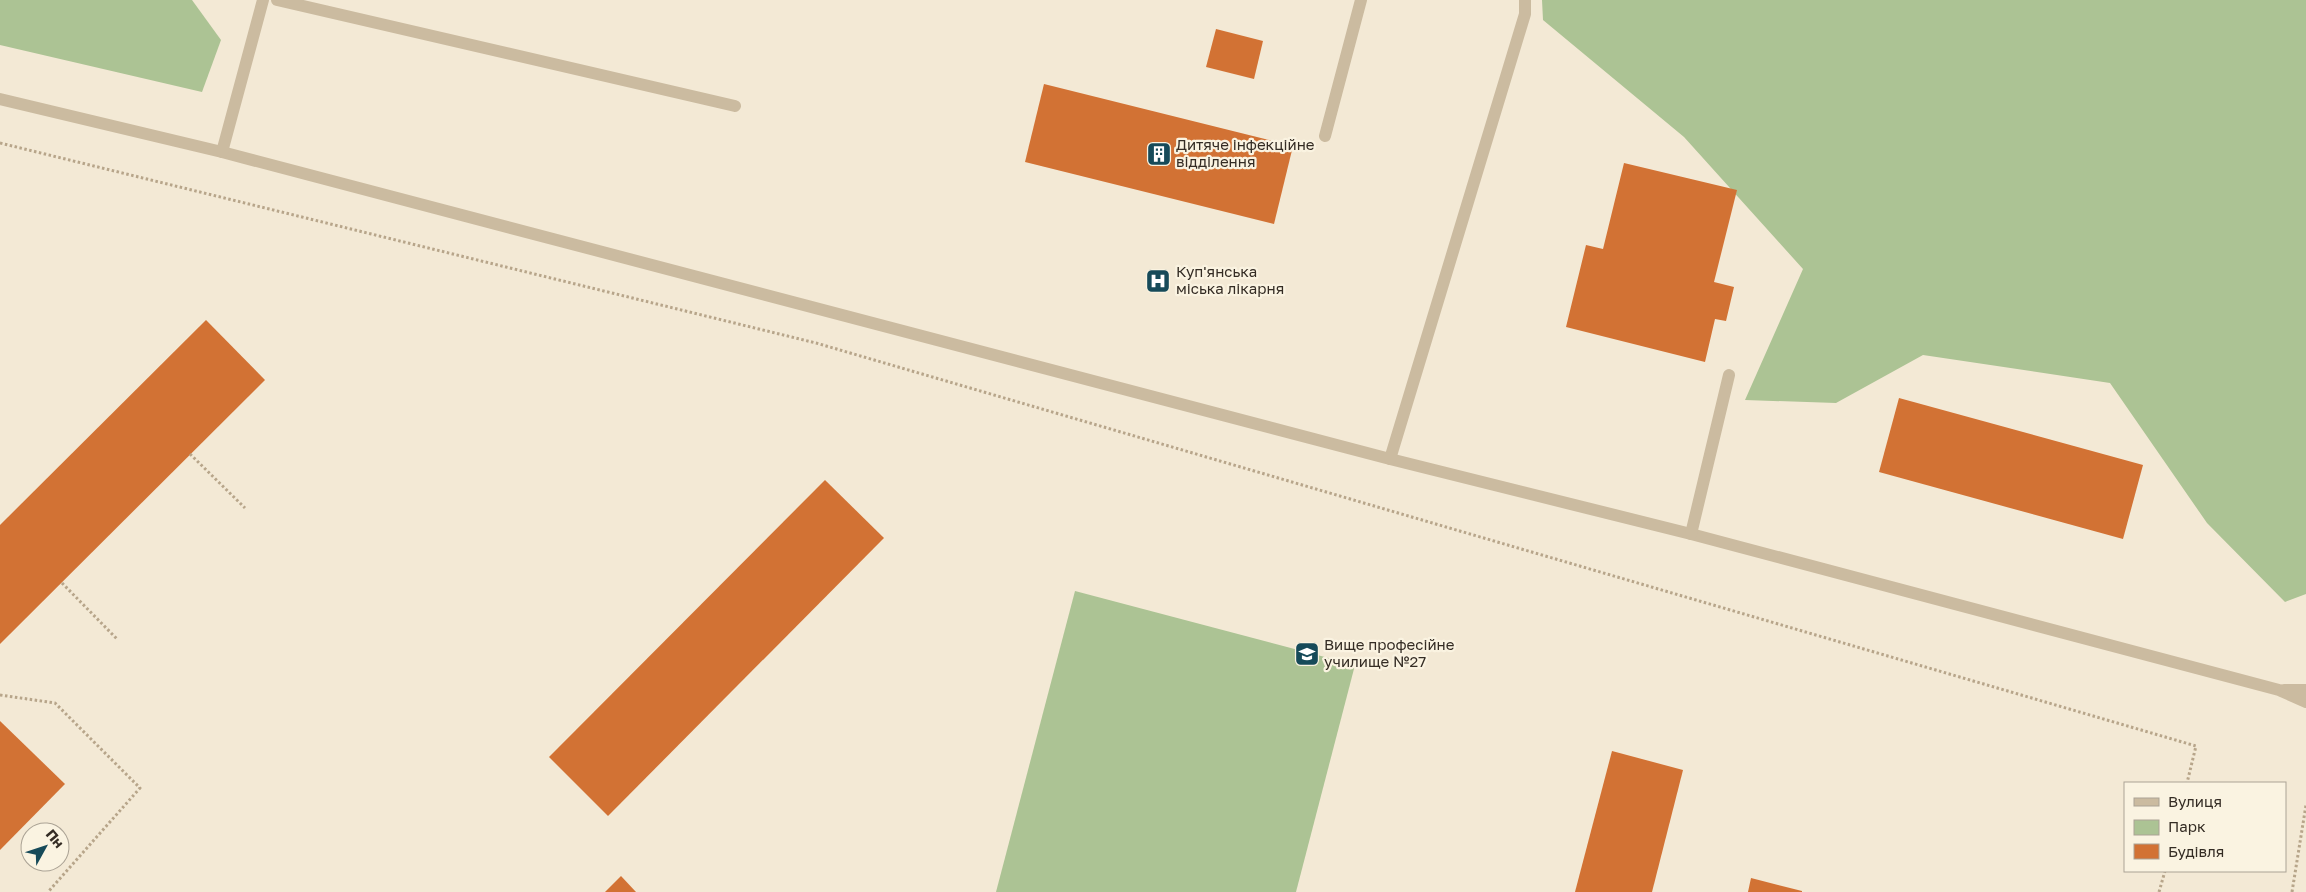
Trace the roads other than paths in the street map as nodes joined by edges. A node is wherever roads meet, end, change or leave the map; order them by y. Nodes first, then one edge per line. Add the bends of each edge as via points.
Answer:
1 (263, 0) edge
2 (278, 0) edge
3 (1361, 0) edge
4 (1525, 0) edge
5 (0, 99) edge
6 (735, 106) dead end
7 (1325, 136) dead end
8 (222, 152) junction
9 (1729, 375) dead end
10 (1390, 459) junction
11 (1691, 534) junction
12 (2279, 690) junction
13 (2306, 690) edge
14 (2306, 702) edge

1 - 8 street
2 - 6 street
3 - 7 street
4 - 10 street via 1524,14
5 - 8 street
8 - 10 street
9 - 11 street
10 - 11 street
11 - 12 street
12 - 13 street
12 - 14 street

